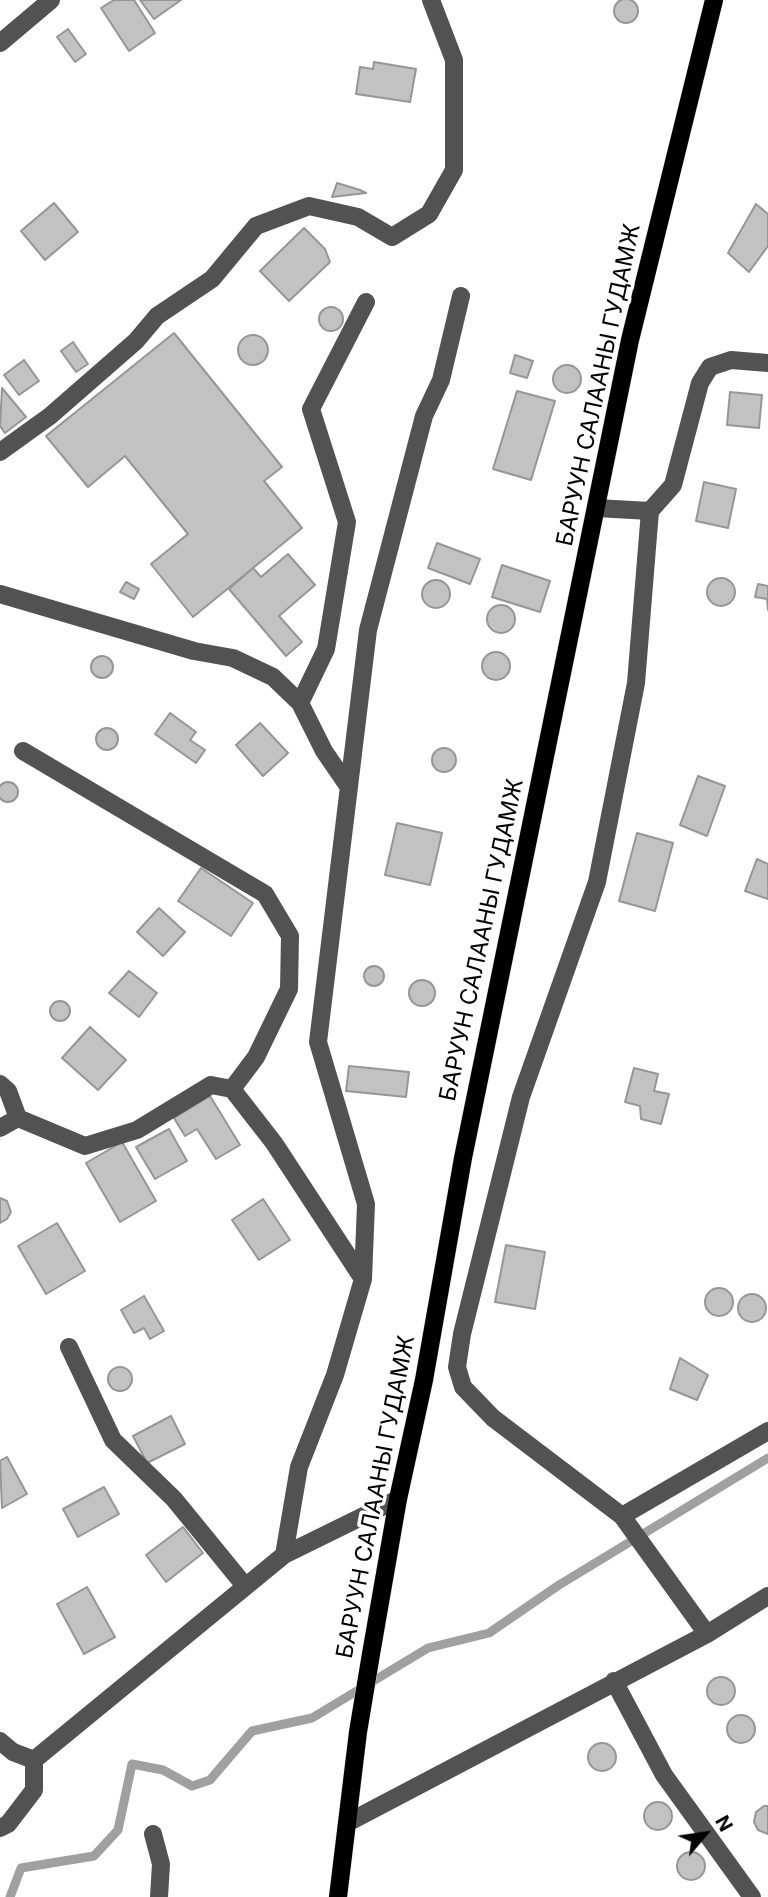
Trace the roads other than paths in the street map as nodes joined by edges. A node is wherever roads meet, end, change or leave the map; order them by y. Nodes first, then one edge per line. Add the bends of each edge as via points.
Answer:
1 (51, 0) edge
2 (430, 0) edge
3 (715, 0) edge
4 (0, 43) edge
5 (461, 296) dead end
6 (366, 302) dead end
7 (768, 363) edge
8 (0, 452) edge
9 (596, 508) junction
10 (650, 511) junction
11 (0, 594) edge
12 (300, 703) junction
13 (23, 751) dead end
14 (348, 786) junction
15 (0, 1084) edge
16 (232, 1089) junction
17 (18, 1118) junction
18 (0, 1128) edge
19 (363, 1279) junction
20 (69, 1346) dead end
21 (768, 1431) edge
22 (398, 1499) junction
23 (622, 1516) junction
24 (284, 1555) junction
25 (245, 1586) junction
26 (768, 1596) edge
27 (706, 1634) junction
28 (614, 1681) junction
29 (0, 1741) edge
30 (34, 1760) junction
31 (349, 1822) junction
32 (0, 1828) edge
33 (153, 1834) dead end
34 (159, 1897) edge
35 (338, 1897) edge
36 (752, 1897) edge

1 - 4 street
2 - 8 street via 454,60 454,170 429,214 392,237 358,217 309,206 256,226 212,279 157,316 136,341 50,416
3 - 9 main road, БАРУУН САЛААНЫ ГУДАМЖ via 630,340
5 - 14 street via 368,630
6 - 12 street via 310,409 347,522 326,649
7 - 10 street via 731,359 710,367 700,383 673,485
9 - 10 street
9 - 22 main road, БАРУУН САЛААНЫ ГУДАМЖ
10 - 23 street via 636,683 597,882 521,1097 457,1367 463,1387 493,1418
11 - 12 street via 182,648 233,658 273,677
12 - 14 street
13 - 16 street via 265,894 290,936 289,989 256,1057
14 - 19 street via 318,1042 366,1204
15 - 17 street via 8,1091
16 - 17 street via 211,1085 137,1130 85,1146
16 - 19 street via 274,1143
17 - 18 street
19 - 24 street via 335,1375 299,1467
20 - 25 street via 113,1440 174,1499
21 - 23 street
22 - 24 street
22 - 31 main road, БАРУУН САЛААНЫ ГУДАМЖ via 358,1732
23 - 27 street
24 - 25 street
25 - 30 street
26 - 27 street
27 - 28 street
28 - 31 street
28 - 36 street via 664,1775
29 - 30 street
30 - 32 street via 34,1790
31 - 35 main road, БАРУУН САЛААНЫ ГУДАМЖ
33 - 34 street via 160,1864

